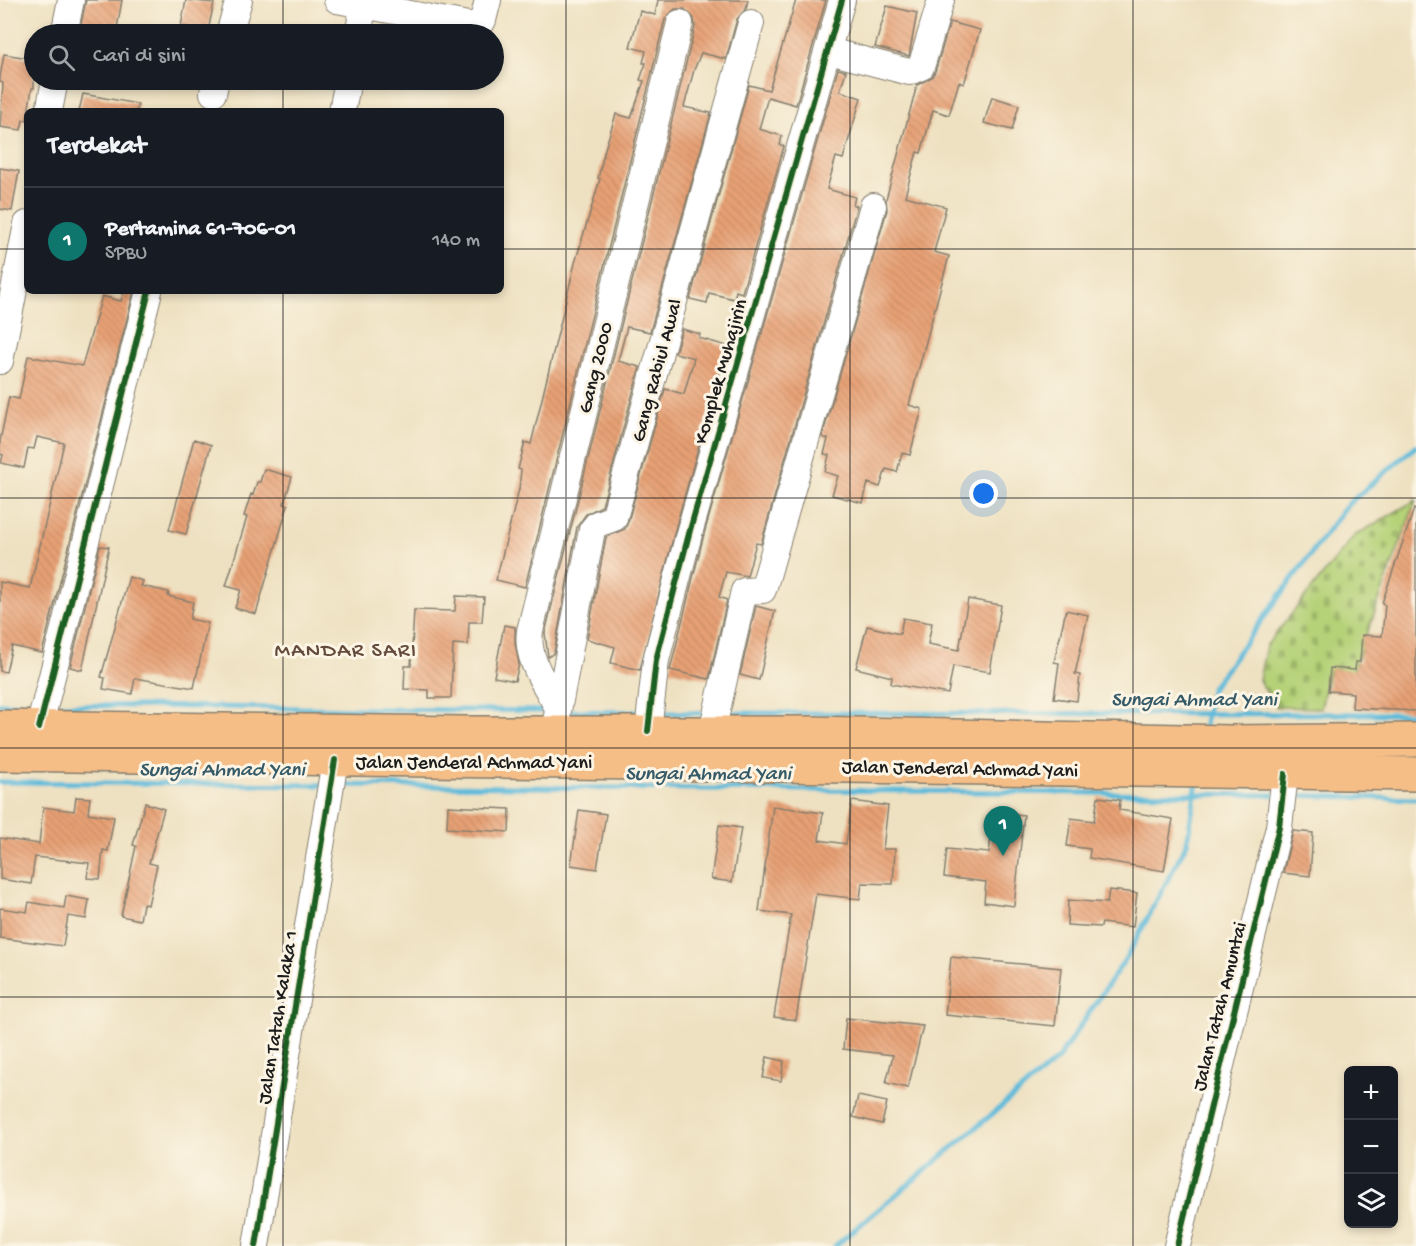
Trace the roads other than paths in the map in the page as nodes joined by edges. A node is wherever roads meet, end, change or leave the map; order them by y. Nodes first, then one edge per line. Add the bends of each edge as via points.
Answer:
1 (71, 0) edge
2 (239, 0) edge
3 (337, 0) edge
4 (488, 0) edge
5 (842, 0) edge
6 (941, 0) edge
7 (364, 2) edge
8 (680, 23) dead end
9 (751, 23) dead end
10 (66, 24) edge
11 (232, 24) edge
12 (360, 24) edge
13 (464, 24) edge
14 (476, 24) edge
15 (829, 51) junction
16 (53, 90) edge
17 (346, 90) edge
18 (50, 108) edge
19 (343, 108) edge
20 (873, 206) dead end
21 (24, 239) edge
22 (147, 294) edge
23 (0, 362) edge
24 (43, 712) junction
25 (650, 718) junction
26 (556, 719) junction
27 (715, 720) junction
28 (0, 727) edge
29 (1416, 740) edge
30 (464, 746) junction
31 (0, 754) edge
32 (1225, 757) junction
33 (1416, 774) edge
34 (332, 777) junction
35 (1284, 788) junction
36 (255, 1246) edge
37 (1177, 1246) edge

1 - 10 street
2 - 11 street
3 - 7 street
4 - 14 street via 483,20
5 - 15 street, Komplek Muhajirin
6 - 15 street via 921,67 916,71
7 - 12 street
7 - 13 street
8 - 26 street, Gang 2000 via 530,631 531,658
9 - 26 street, Gang Rabiul Awal via 614,518 592,530
15 - 25 street, Komplek Muhajirin via 690,530 656,660
16 - 18 street
17 - 19 street
20 - 27 street via 763,590 744,591
21 - 23 street
22 - 24 street
24 - 28 highway, Jalan Jenderal Achmad Yani
24 - 30 highway, Jalan Jenderal Achmad Yani
25 - 26 highway, Jalan Jenderal Achmad Yani
25 - 27 highway, Jalan Jenderal Achmad Yani
26 - 30 highway, Jalan Jenderal Achmad Yani
27 - 32 highway, Jalan Jenderal Achmad Yani via 1146,740
29 - 32 highway, Jalan Jenderal Achmad Yani
30 - 32 highway, Jalan Jenderal Achmad Yani via 1143,772
30 - 34 highway, Jalan Jenderal Achmad Yani
31 - 34 highway, Jalan Jenderal Achmad Yani
32 - 35 highway, Jalan Jenderal Achmad Yani
33 - 35 highway, Jalan Jenderal Achmad Yani
34 - 36 street, Jalan Tatah Kalaka 1
35 - 37 street, Jalan Tatah Amuntai via 1279,827

